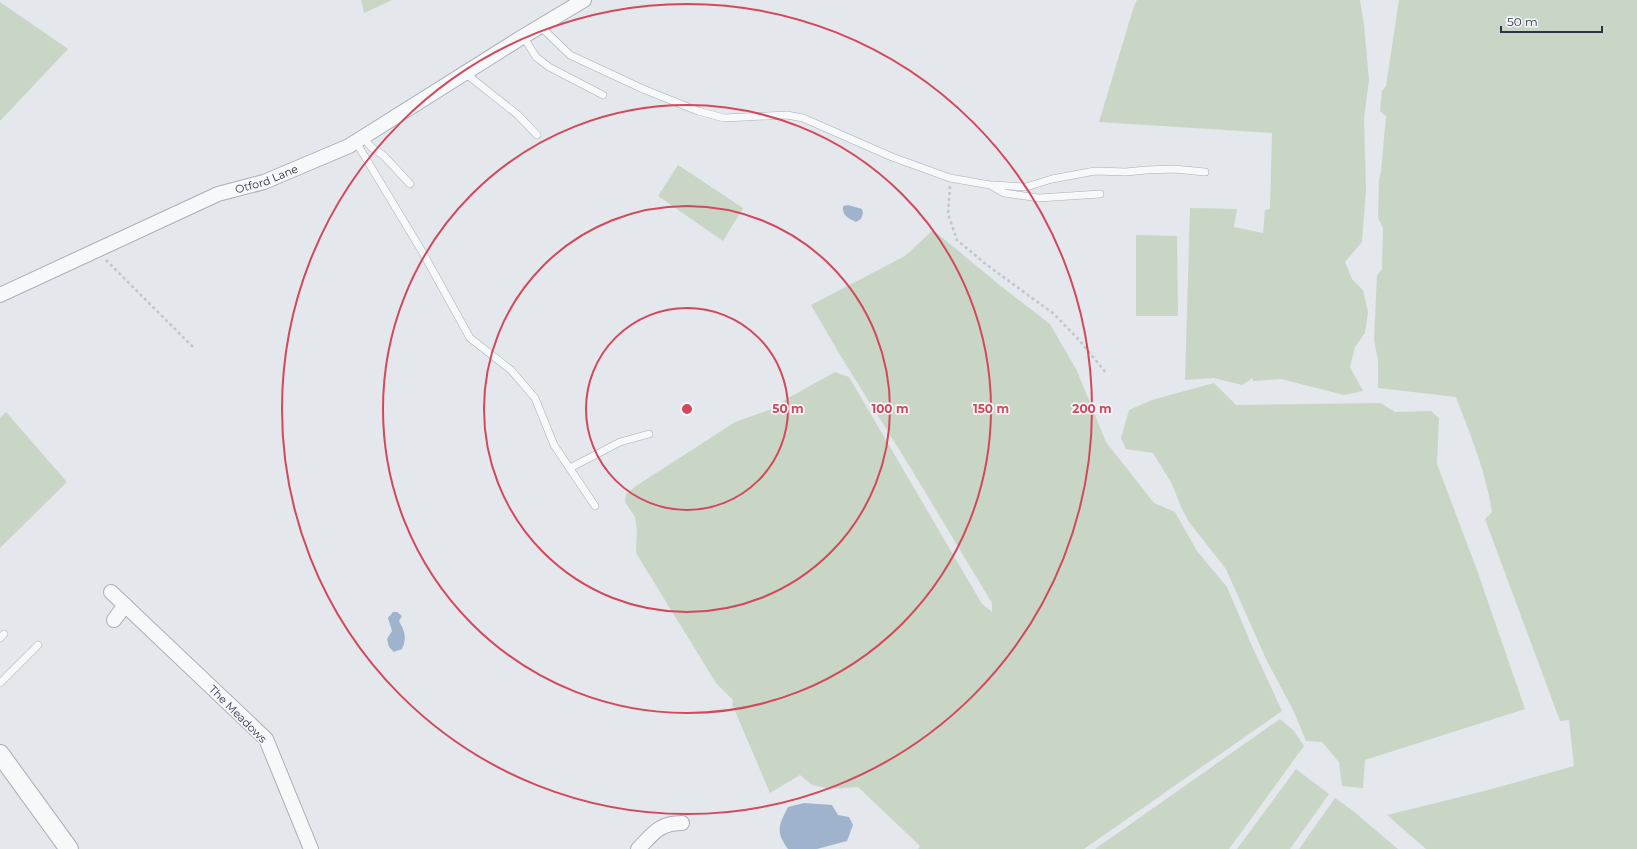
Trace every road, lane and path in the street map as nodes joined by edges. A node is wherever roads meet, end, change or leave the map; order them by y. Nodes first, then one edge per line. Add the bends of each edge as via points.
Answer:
1 (584, 0) edge
2 (540, 26) junction
3 (521, 38) junction
4 (465, 73) junction
5 (603, 95) dead end
6 (537, 135) dead end
7 (359, 140) junction
8 (1205, 172) dead end
9 (950, 178) junction
10 (410, 184) dead end
11 (990, 185) junction
12 (1100, 194) dead end
13 (97, 251) junction
14 (0, 295) edge
15 (193, 347) dead end
16 (1107, 374) dead end
17 (649, 434) dead end
18 (570, 468) junction
19 (595, 506) dead end
20 (111, 592) dead end
21 (126, 605) junction
22 (114, 620) dead end
23 (38, 645) dead end
24 (0, 682) edge
25 (0, 754) edge
26 (682, 823) dead end
27 (69, 849) edge
28 (310, 849) edge
29 (638, 849) edge

1 - 2 street, Otford Lane
2 - 3 street, Otford Lane
2 - 9 lane via 570,55 642,89 698,111 724,118 787,115 802,118 892,157
3 - 4 street, Otford Lane
3 - 5 lane via 536,57 549,67
4 - 6 lane via 518,115
4 - 7 street, Otford Lane
7 - 10 lane via 384,156
7 - 13 street, Otford Lane via 264,182 218,194
7 - 18 lane via 470,338 511,370 535,398 554,445
8 - 11 lane via 1095,171 1026,187
9 - 11 lane
9 - 16 path via 948,214 957,240 1054,314
11 - 12 lane via 1004,192 1039,198
13 - 14 street, Otford Lane
13 - 15 path
17 - 18 lane via 620,442
18 - 19 lane
20 - 21 street, The Meadows
21 - 22 street
21 - 28 street, The Meadows via 266,739
23 - 24 lane
25 - 27 street
26 - 29 street via 670,823 660,827

